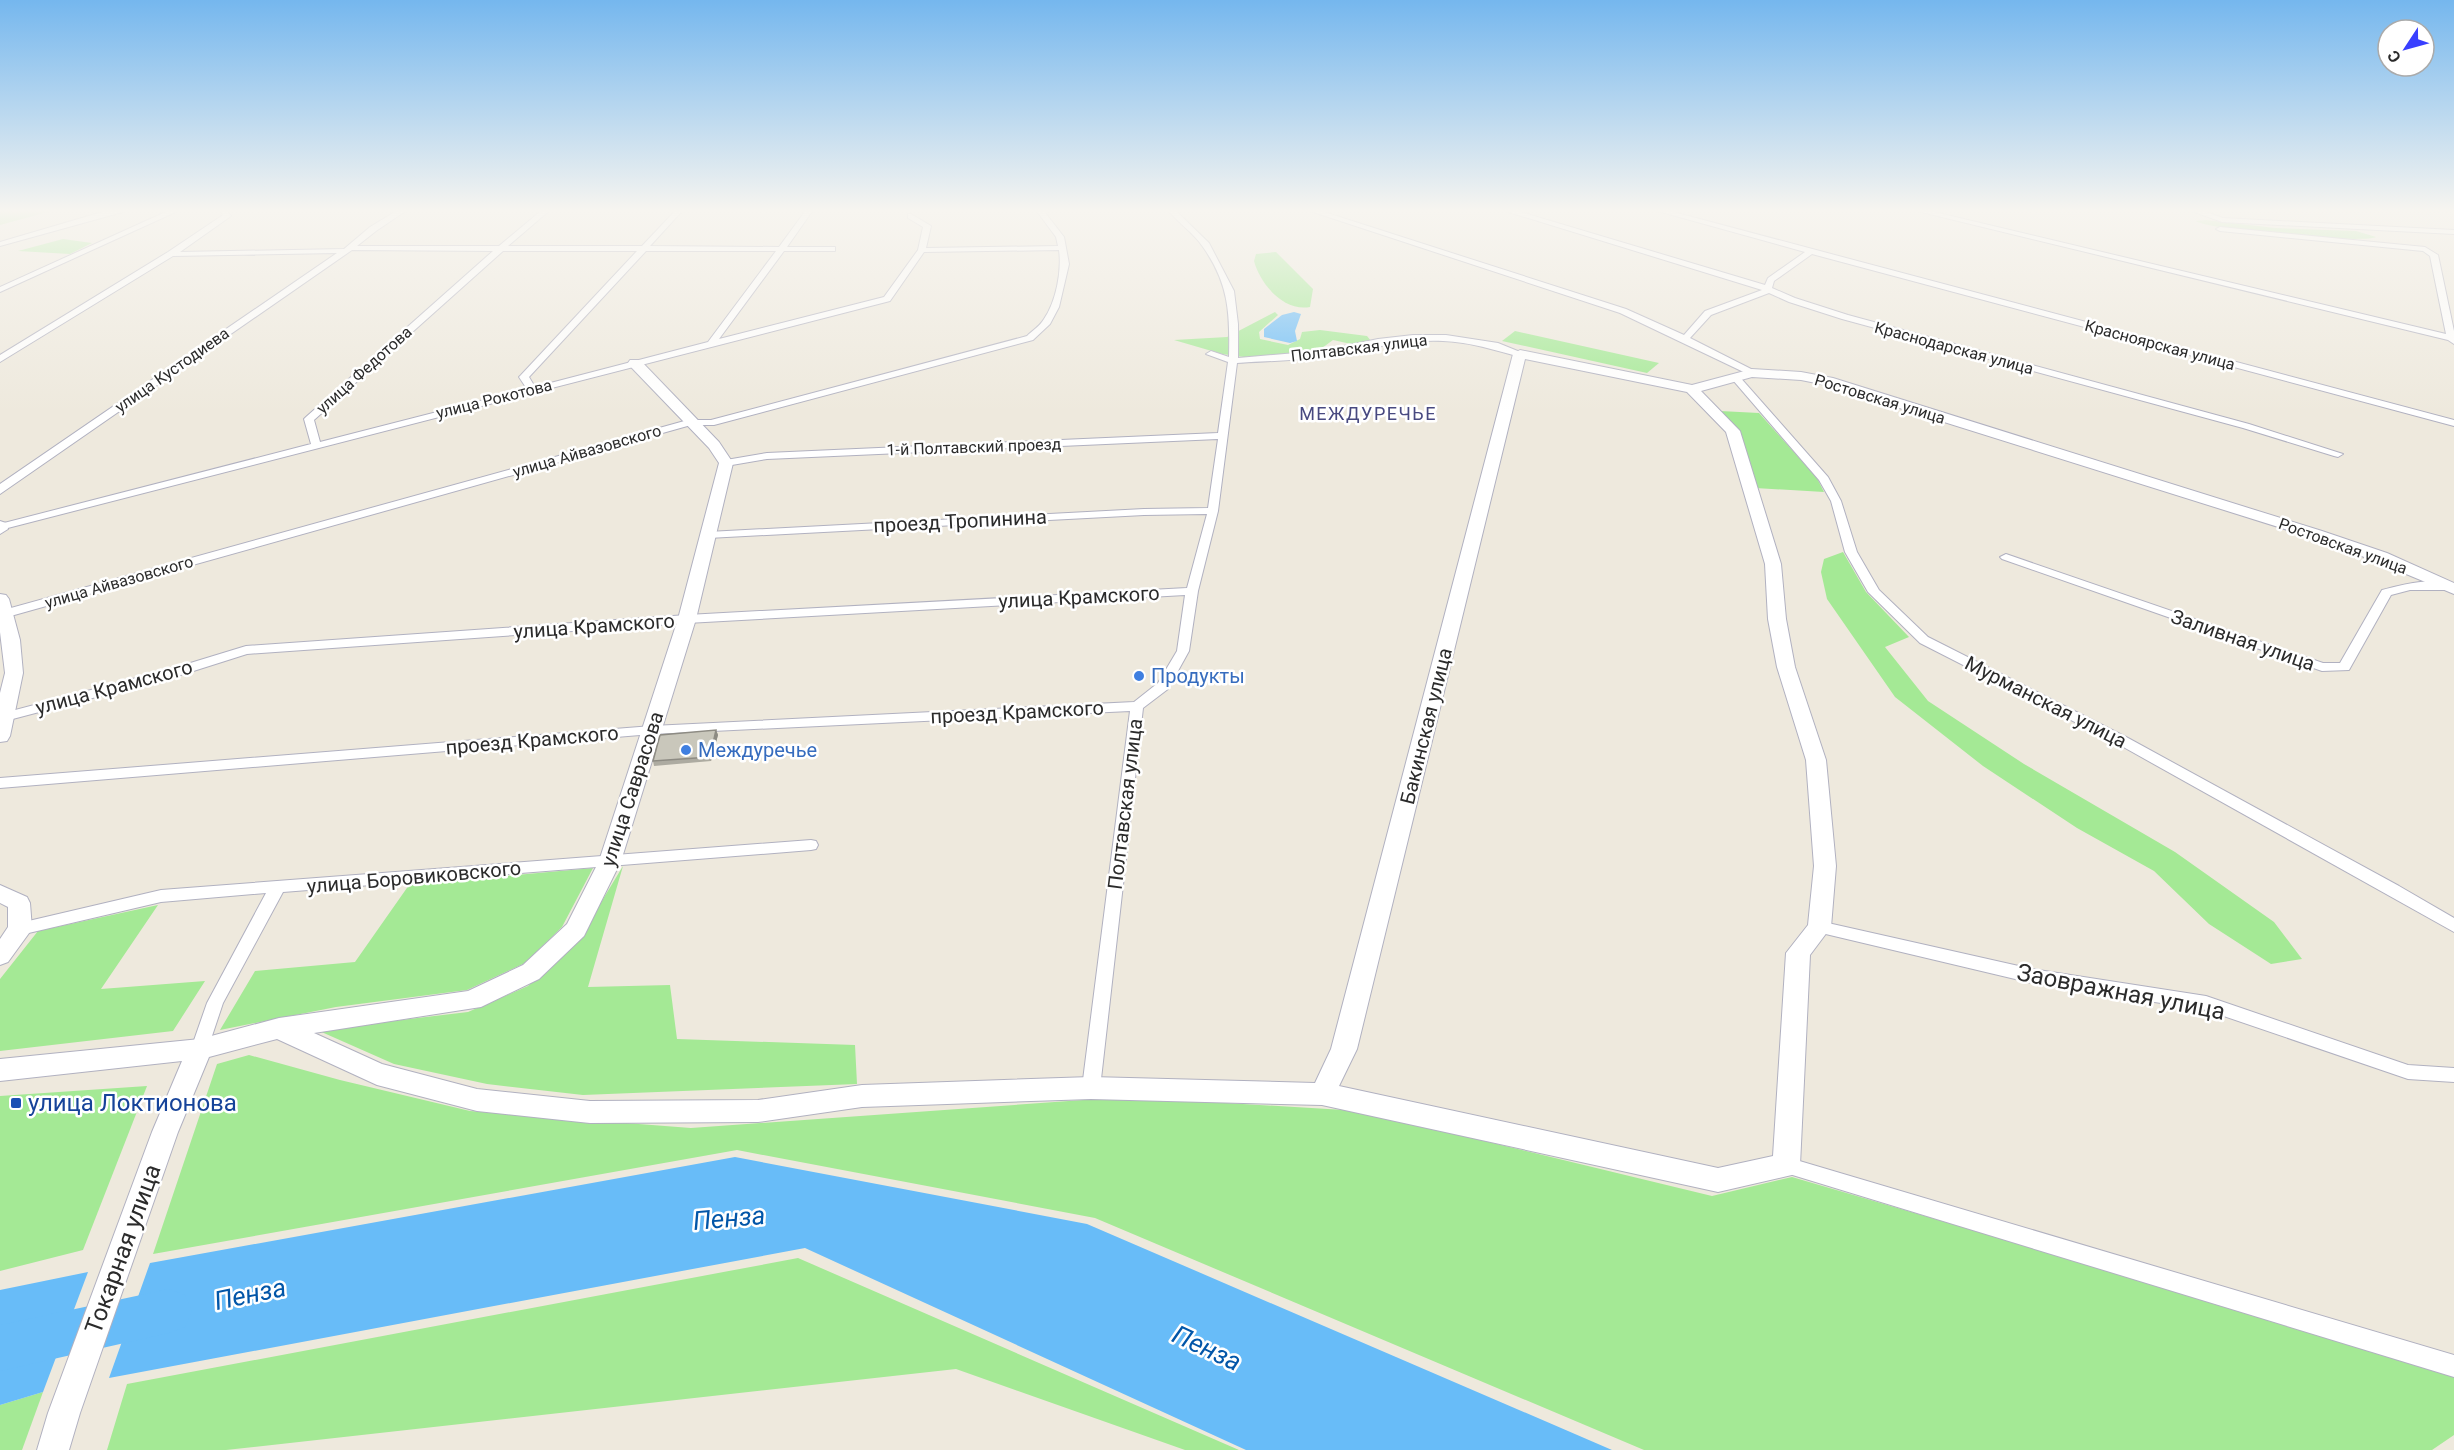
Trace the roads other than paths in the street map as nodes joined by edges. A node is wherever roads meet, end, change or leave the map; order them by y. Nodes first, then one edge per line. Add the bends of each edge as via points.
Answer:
1 (27, 278) edge
2 (132, 278) edge
3 (307, 278) edge
4 (468, 278) edge
5 (617, 278) edge
6 (761, 278) edge
7 (902, 278) edge
8 (1062, 278) edge
9 (1223, 278) edge
10 (1520, 278) edge
11 (1731, 278) edge
12 (1774, 278) edge
13 (1907, 278) edge
14 (2196, 278) edge
15 (2439, 278) edge
16 (1766, 288) junction
17 (0, 290) edge
18 (1685, 339) junction
19 (2453, 340) edge
20 (712, 343) junction
21 (1211, 354) dead end
22 (1520, 354) junction
23 (0, 359) edge
24 (1233, 361) junction
25 (635, 363) junction
26 (1752, 374) junction
27 (1735, 377) junction
28 (532, 389) junction
29 (1692, 389) junction
30 (691, 422) junction
31 (2454, 423) edge
32 (1222, 436) junction
33 (316, 444) junction
34 (2338, 454) dead end
35 (726, 463) junction
36 (0, 491) edge
37 (1213, 511) junction
38 (0, 527) edge
39 (708, 535) junction
40 (2006, 557) dead end
41 (2450, 587) edge
42 (1192, 591) junction
43 (1, 610) edge
44 (687, 619) junction
45 (1137, 706) junction
46 (5, 717) junction
47 (652, 730) junction
48 (0, 736) edge
49 (0, 783) edge
50 (812, 845) dead end
51 (610, 861) junction
52 (277, 888) junction
53 (0, 893) edge
54 (2454, 926) edge
55 (1819, 927) junction
56 (20, 929) junction
57 (0, 956) edge
58 (279, 1028) junction
59 (200, 1049) junction
60 (0, 1070) edge
61 (2454, 1075) edge
62 (1091, 1088) junction
63 (1322, 1094) junction
64 (1786, 1165) junction
65 (2454, 1366) edge
66 (53, 1450) edge

1 - 17 street
2 - 23 street
3 - 36 street, улица Кустодиева
4 - 33 street, улица Федотова via 309,419
5 - 28 street via 524,377
6 - 20 street
7 - 20 street, улица Рокотова via 887,298
8 - 30 street, улица Айвазовского via 1055,308 1030,338 711,423
9 - 24 street, Полтавская улица via 1230,291 1234,324
10 - 18 street, Ростовская улица via 1623,311
11 - 16 street, Краснодарская улица
12 - 16 street
13 - 31 street, Красноярская улица
14 - 19 street
15 - 19 street
16 - 18 street via 1765,293 1708,313
16 - 34 street, Краснодарская улица via 1845,318
18 - 26 street, Ростовская улица
20 - 25 street, улица Рокотова
21 - 24 street
22 - 24 street, Полтавская улица via 1498,346 1446,338 1413,338 1320,354
22 - 29 street
22 - 63 street, Бакинская улица via 1344,1049
24 - 32 street, Полтавская улица
25 - 28 street, улица Рокотова
25 - 30 street
26 - 27 street
26 - 41 street, Ростовская улица via 1828,381 2316,534
27 - 29 street
27 - 54 street, Мурманская улица via 1824,479 1836,501 1851,552 1874,592 1924,640 2123,741
28 - 33 street, улица Рокотова
29 - 55 street via 1733,431 1773,564 1786,667 1816,760 1825,866
30 - 35 street
30 - 43 street, улица Айвазовского
32 - 35 street, 1-й Полтавский проезд via 767,456
32 - 37 street, Полтавская улица
33 - 38 street, улица Рокотова
35 - 39 street, улица Саврасова
37 - 39 street, проезд Тропинина
37 - 42 street, Полтавская улица
39 - 44 street, улица Саврасова
40 - 41 street, Заливная улица via 2322,668 2344,668 2386,593 2409,586
42 - 44 street, улица Крамского
42 - 45 street, Полтавская улица via 1182,651 1163,686
43 - 46 street via 11,640 14,673
44 - 46 street, улица Крамского via 246,650
44 - 47 street, улица Саврасова
45 - 47 street, проезд Крамского
45 - 62 street, Полтавская улица
46 - 48 street
47 - 49 street, проезд Крамского
47 - 51 street, улица Саврасова
50 - 51 street, улица Боровиковского
51 - 52 street, улица Боровиковского
51 - 58 street, улица Саврасова via 576,930 531,972 472,1000
52 - 56 street, улица Боровиковского via 161,897
52 - 59 street via 215,1003
53 - 56 street via 19,903
55 - 61 street, Заовражная улица via 2032,976 2206,1003 2408,1072
55 - 64 street via 1798,953
56 - 57 street
58 - 59 street, улица Саврасова
58 - 62 street via 377,1074 477,1100 590,1112 758,1111 862,1096
59 - 60 street, улица Саврасова
59 - 66 street, Токарная улица via 165,1132
62 - 63 street
63 - 64 street via 1718,1180
64 - 65 street

